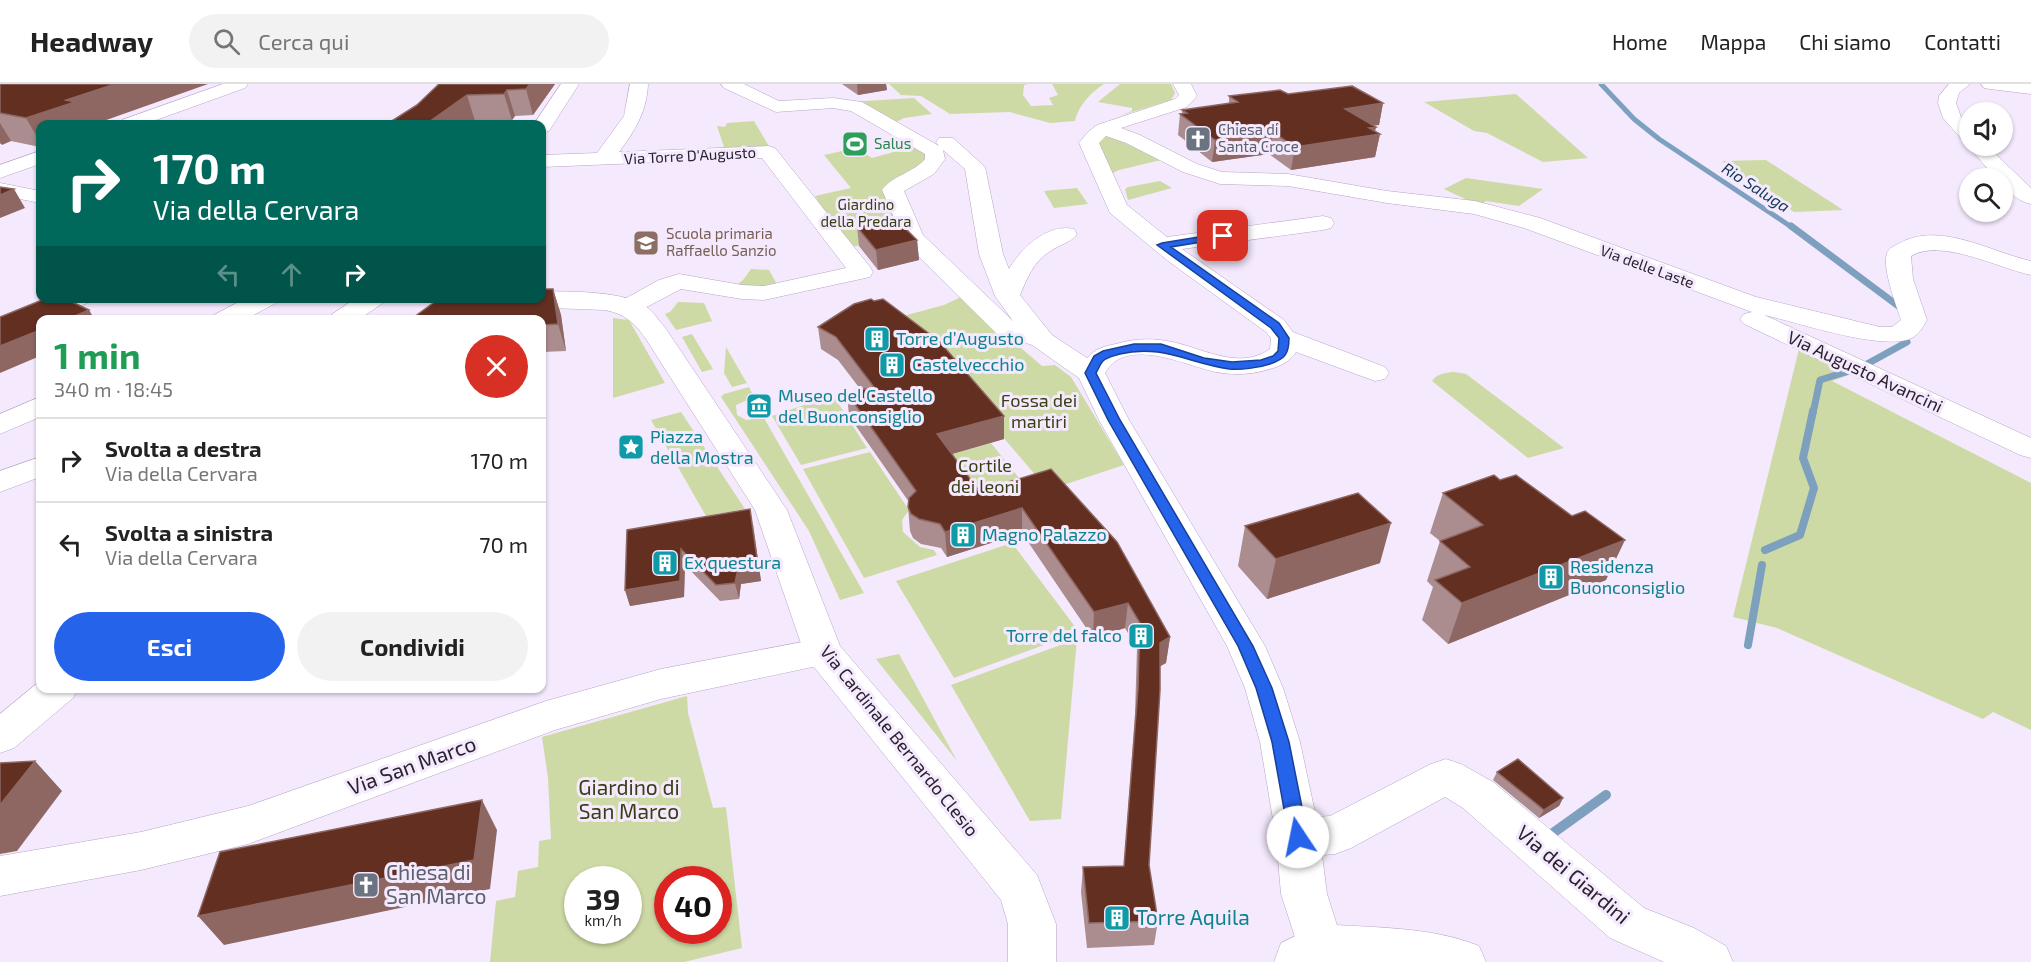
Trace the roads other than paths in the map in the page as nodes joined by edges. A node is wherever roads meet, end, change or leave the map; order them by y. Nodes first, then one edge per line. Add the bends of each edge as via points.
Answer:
1 (239, 84) edge
2 (570, 84) edge
3 (639, 84) edge
4 (730, 84) edge
5 (1182, 84) edge
6 (1961, 84) edge
7 (1990, 84) edge
8 (2031, 89) edge
9 (140, 120) edge
10 (546, 121) edge
11 (1959, 124) edge
12 (1105, 129) junction
13 (946, 142) dead end
14 (1986, 156) edge
15 (36, 158) edge
16 (602, 160) junction
17 (546, 161) edge
18 (0, 172) edge
19 (0, 189) edge
20 (36, 196) edge
21 (2031, 198) edge
22 (1323, 223) dead end
23 (1066, 234) dead end
24 (1162, 245) junction
25 (2031, 268) edge
26 (1703, 287) junction
27 (1007, 296) junction
28 (548, 298) edge
29 (67, 303) edge
30 (257, 303) edge
31 (366, 303) edge
32 (628, 307) junction
33 (39, 315) edge
34 (233, 315) edge
35 (348, 315) edge
36 (36, 316) edge
37 (0, 332) edge
38 (1284, 338) junction
39 (1043, 341) junction
40 (1090, 373) junction
41 (1375, 373) dead end
42 (36, 408) edge
43 (0, 426) edge
44 (2031, 449) edge
45 (36, 468) edge
46 (0, 482) edge
47 (823, 652) junction
48 (53, 693) edge
49 (0, 737) edge
50 (1298, 837) junction
51 (0, 876) edge
52 (1032, 943) edge
53 (1309, 955) edge
54 (1462, 962) edge
55 (1709, 962) edge

1 - 9 street
2 - 10 street
3 - 16 street via 639,99 627,130
4 - 39 street via 782,108 856,106 934,152 935,159 928,169 893,190 914,238 1005,327
5 - 12 street via 1188,96 1180,103
6 - 11 street via 1946,98 1948,109
7 - 8 street
12 - 24 street via 1091,137 1089,143 1106,184 1118,208
12 - 26 street, Via delle Laste via 1227,180 1288,180 1475,208 1533,223
13 - 27 street via 975,167 991,254
14 - 21 street
15 - 18 street
16 - 17 street, Via Torre D'Augusto
16 - 32 street, Via Torre D'Augusto via 768,152 861,272 764,293 679,281
19 - 20 street
22 - 24 street
23 - 27 street via 1036,248 1022,264
24 - 38 street via 1275,326
25 - 26 street, Via delle Laste via 1939,243 1916,242 1899,253 1900,279 1914,320 1905,332 1892,336 1839,327
26 - 44 street, Via Augusto Avancini via 1739,312 1779,332
27 - 39 street
28 - 32 street
29 - 33 street
30 - 34 street
31 - 35 street
32 - 47 street, Via Cardinale Bernardo Clesio via 637,311 657,335 771,510
36 - 37 street
38 - 40 street via 1283,352 1262,363 1218,365 1173,350 1134,348 1098,359
38 - 41 street
39 - 40 street
40 - 50 street via 1246,646 1280,742
42 - 43 street
45 - 46 street
47 - 51 street, Via San Marco via 661,684 546,717 229,830 141,851
47 - 52 street, Via Cardinale Bernardo Clesio via 1021,890
48 - 49 street
50 - 53 street
50 - 55 street, Via dei Giardini via 1335,836 1446,776 1478,795 1627,923
53 - 54 street via 1422,955

